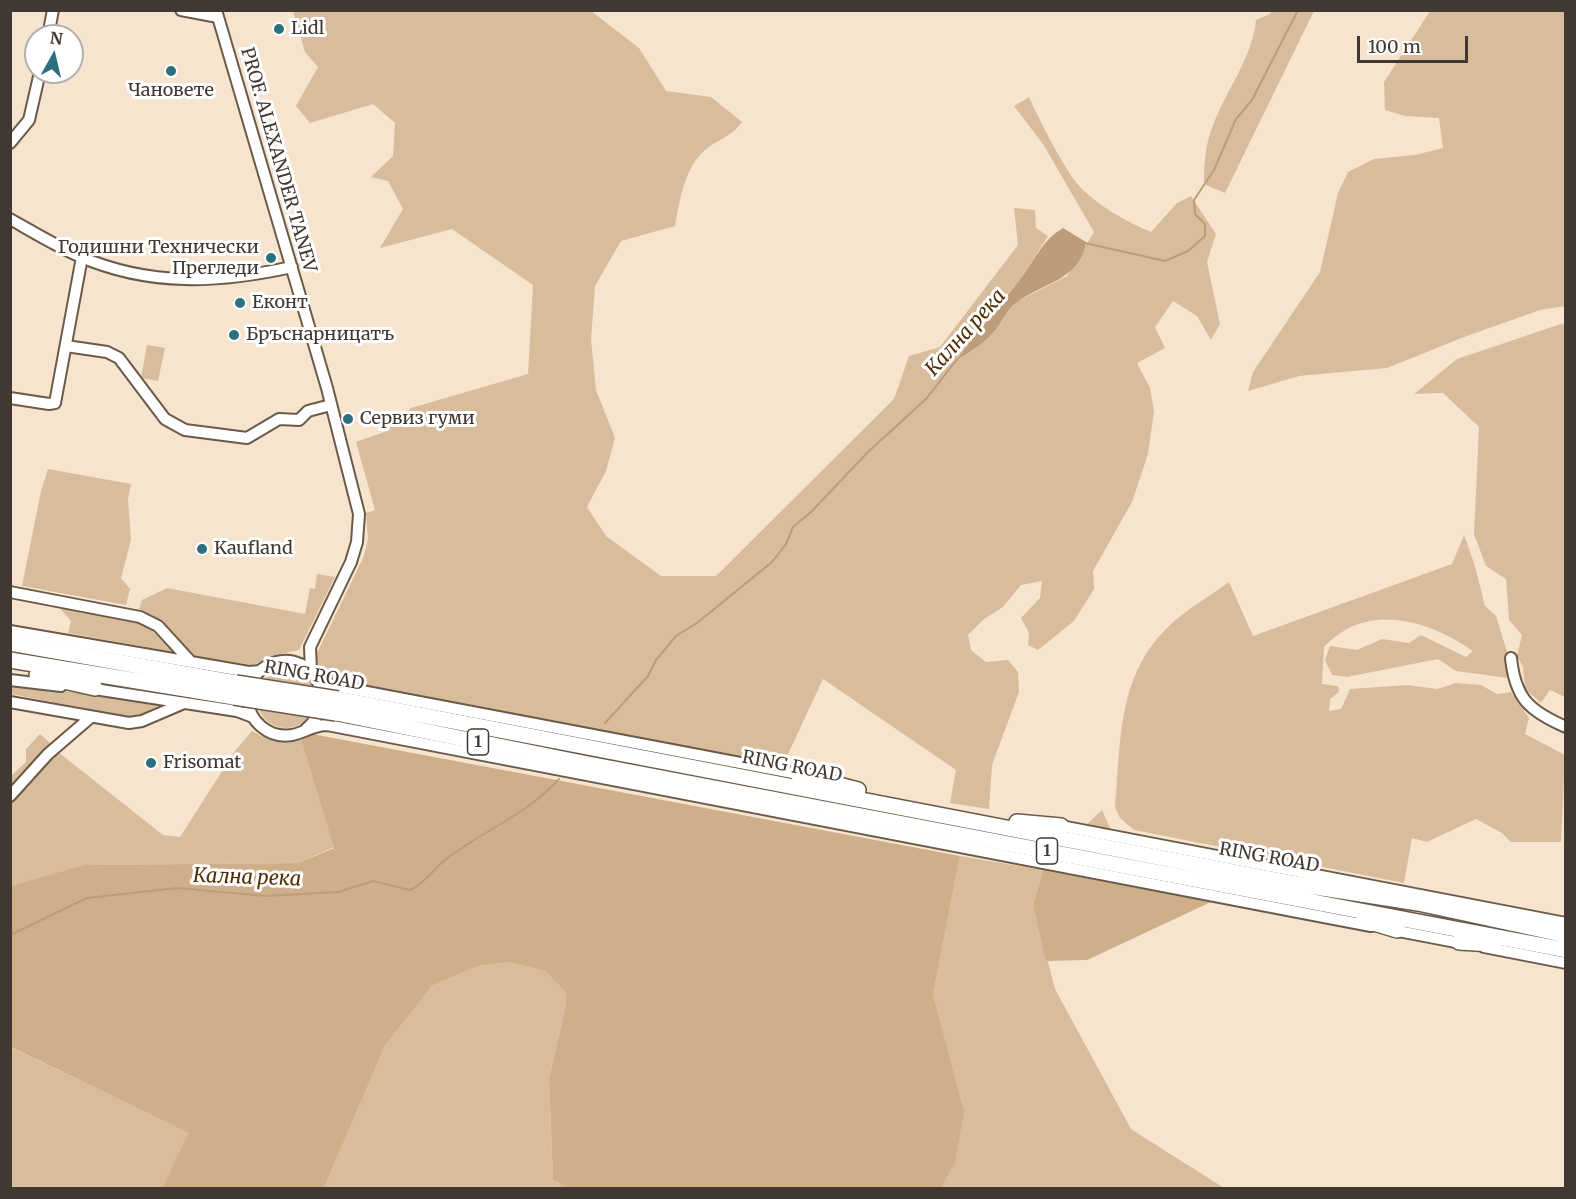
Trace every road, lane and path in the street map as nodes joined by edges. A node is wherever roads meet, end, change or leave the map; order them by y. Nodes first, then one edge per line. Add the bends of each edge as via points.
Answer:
1 (181, 10) edge
2 (217, 14) edge
3 (37, 84) edge
4 (10, 143) edge
5 (10, 219) edge
6 (82, 257) junction
7 (292, 267) junction
8 (66, 346) junction
9 (10, 398) edge
10 (332, 405) junction
11 (10, 592) edge
12 (10, 631) edge
13 (10, 643) edge
14 (310, 647) junction
15 (1511, 658) dead end
16 (10, 660) edge
17 (192, 662) junction
18 (291, 662) junction
19 (10, 669) edge
20 (260, 671) junction
21 (314, 675) junction
22 (10, 680) edge
23 (95, 688) junction
24 (235, 690) junction
25 (10, 702) edge
26 (187, 703) junction
27 (337, 706) junction
28 (91, 717) junction
29 (253, 717) junction
30 (1566, 727) edge
31 (305, 730) junction
32 (798, 774) joint
33 (667, 779) junction
34 (702, 794) junction
35 (10, 796) edge
36 (759, 805) junction
37 (801, 805) junction
38 (915, 810) junction
39 (975, 821) junction
40 (1061, 826) joint
41 (1333, 889) junction
42 (1396, 890) junction
43 (1437, 897) junction
44 (1293, 898) junction
45 (1492, 919) junction
46 (1566, 923) edge
47 (1397, 930) junction
48 (1566, 935) edge
49 (1459, 942) junction
50 (1544, 946) junction
51 (1566, 950) edge
52 (1566, 963) edge

1 - 2 street
2 - 7 street, PROF. ALEXANDER TANEV
3 - 4 street via 29,120
5 - 6 street
6 - 7 street via 130,272 189,281 234,279
6 - 8 street
7 - 10 street, PROF. ALEXANDER TANEV
8 - 9 street via 55,403
8 - 10 street via 107,352 119,358 165,419 185,430 248,438 279,419 299,420 308,411
10 - 14 street, PROF. ALEXANDER TANEV via 357,501 359,528 351,562
11 - 17 street via 140,617 158,626
12 - 17 street
13 - 24 highway, RING ROAD / 1
14 - 18 street, PROF. ALEXANDER TANEV
14 - 21 street, PROF. ALEXANDER TANEV
15 - 30 street via 1518,693 1538,714
16 - 24 highway, RING ROAD / 1
17 - 20 street
18 - 20 street via 278,662
18 - 21 street
19 - 23 highway
20 - 29 street via 248,692
21 - 31 street via 322,694 320,711
21 - 32 street via 330,685
22 - 23 street
23 - 26 street
24 - 27 highway, RING ROAD / 1, bridge
25 - 28 street
26 - 28 street via 135,722
26 - 29 street
27 - 33 highway, RING ROAD / 1
27 - 38 highway, RING ROAD / 1
28 - 35 street via 48,754
29 - 31 street via 273,733 292,735
31 - 34 street via 327,725
32 - 38 highway via 881,796
33 - 34 highway
33 - 37 highway, RING ROAD / 1
34 - 36 street
36 - 37 highway
36 - 47 street
37 - 44 highway, RING ROAD / 1
38 - 39 highway, RING ROAD / 1
39 - 40 highway
39 - 41 highway, RING ROAD / 1
40 - 42 street, RING ROAD
41 - 42 highway
41 - 45 highway, RING ROAD / 1
42 - 43 street, RING ROAD
43 - 45 highway
43 - 46 street, RING ROAD
44 - 47 highway
44 - 50 highway, RING ROAD / 1
45 - 48 highway, RING ROAD / 1
47 - 49 street
49 - 50 highway
49 - 52 street
50 - 51 highway, RING ROAD / 1

